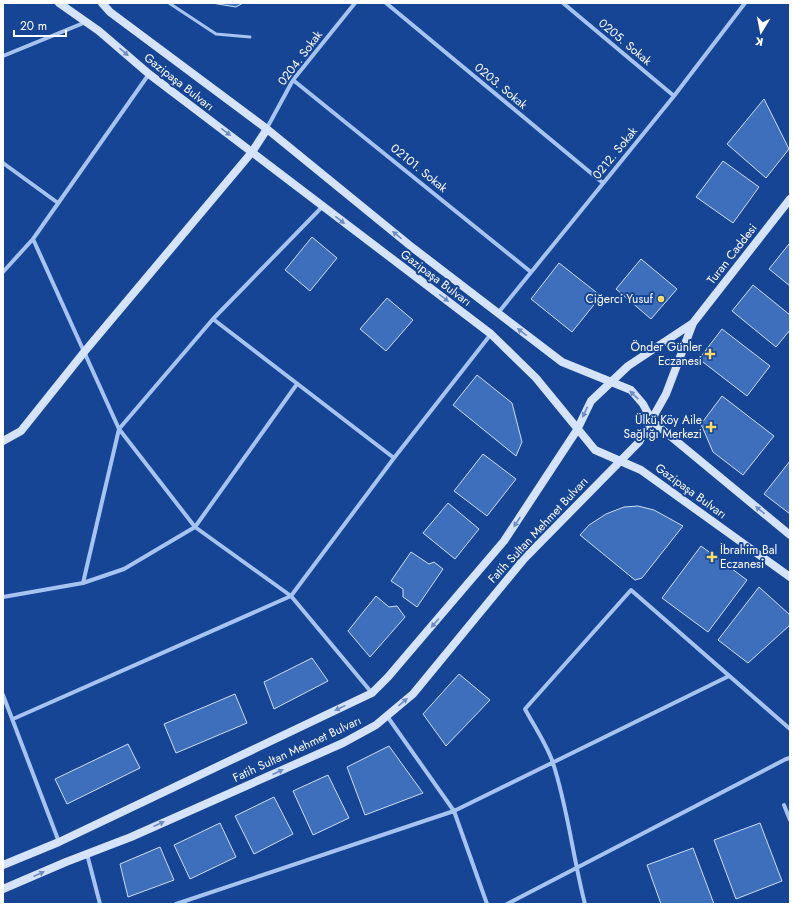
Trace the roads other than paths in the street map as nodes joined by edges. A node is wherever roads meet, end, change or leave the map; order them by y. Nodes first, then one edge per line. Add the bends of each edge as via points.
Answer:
1 (59, 3) edge
2 (102, 3) edge
3 (169, 3) edge
4 (355, 3) edge
5 (386, 3) edge
6 (563, 3) edge
7 (745, 3) edge
8 (86, 22) junction
9 (250, 37) dead end
10 (3, 56) edge
11 (149, 74) junction
12 (293, 80) junction
13 (674, 96) junction
14 (266, 129) junction
15 (252, 152) junction
16 (3, 163) edge
17 (603, 183) junction
18 (790, 199) edge
19 (58, 203) junction
20 (322, 207) junction
21 (33, 239) junction
22 (3, 272) edge
23 (531, 272) junction
24 (498, 313) junction
25 (213, 319) junction
26 (693, 323) junction
27 (491, 334) junction
28 (85, 351) junction
29 (611, 383) junction
30 (297, 384) junction
31 (652, 421) junction
32 (119, 428) junction
33 (577, 430) junction
34 (3, 441) edge
35 (394, 458) junction
36 (618, 462) junction
37 (195, 526) junction
38 (790, 535) edge
39 (790, 578) edge
40 (83, 584) junction
41 (291, 596) junction
42 (3, 598) edge
43 (729, 676) junction
44 (372, 693) junction
45 (3, 695) edge
46 (387, 716) junction
47 (12, 719) junction
48 (790, 729) edge
49 (790, 758) edge
50 (553, 762) junction
51 (784, 805) dead end
52 (454, 811) junction
53 (790, 820) edge
54 (59, 842) junction
55 (87, 854) junction
56 (3, 865) edge
57 (576, 869) junction
58 (3, 889) edge
59 (100, 904) edge
60 (176, 904) edge
61 (487, 904) edge
62 (507, 904) edge
63 (585, 904) edge

1 - 8 street, Gazipaşa Bulvarı
2 - 14 street, Gazipaşa Bulvarı via 110,12
3 - 9 lane via 216,34
4 - 12 street, 0204. Sokak
5 - 17 street, 0203. Sokak
6 - 13 street, 0205. Sokak
7 - 13 street, 0212. Sokak
8 - 10 street
8 -> 11 street, Gazipaşa Bulvarı via 99,30
11 -> 15 street, Gazipaşa Bulvarı
11 - 19 street
12 - 14 street, 0204. Sokak
12 - 23 street, 02101. Sokak
13 - 17 street, 0212. Sokak
14 - 15 street
24 -> 14 street, Gazipaşa Bulvarı
15 - 20 street, Gazipaşa Bulvarı
15 - 28 street
16 - 19 street
17 - 23 street, 0212. Sokak
18 - 26 street, Turan Caddesi
19 - 21 street
20 - 25 street
20 -> 27 street, Gazipaşa Bulvarı
21 - 22 street
21 - 28 street
23 - 24 street, 0212. Sokak
29 -> 24 street, Gazipaşa Bulvarı via 562,362
25 - 30 street
25 - 32 street
26 - 29 street, Fatih Sultan Mehmet Bulvarı via 628,366
26 - 31 street, Fatih Sultan Mehmet Bulvarı via 666,394
27 - 33 street, Gazipaşa Bulvarı via 536,378
27 - 35 street
28 - 32 street
28 - 34 street via 21,431
31 -> 29 street, Gazipaşa Bulvarı via 643,404 631,390
29 -> 33 street, Fatih Sultan Mehmet Bulvarı via 591,401
30 - 35 street
30 - 37 street
31 - 36 street, Fatih Sultan Mehmet Bulvarı via 639,442
38 -> 31 street, Gazipaşa Bulvarı
32 - 37 street
32 - 40 street
33 - 36 street, Gazipaşa Bulvarı via 595,450
33 -> 44 street, Fatih Sultan Mehmet Bulvarı via 504,541
35 - 41 street
36 - 39 street, Gazipaşa Bulvarı via 641,470
46 -> 36 street, Fatih Sultan Mehmet Bulvarı via 412,694 524,560
37 - 40 street via 124,569
37 - 41 street
40 - 42 street
41 - 44 street
41 - 47 street
43 - 48 street
43 - 50 street
43 - 50 street via 631,590 525,709
44 -> 54 street, Fatih Sultan Mehmet Bulvarı
45 - 47 street
46 - 52 street
55 -> 46 street, Fatih Sultan Mehmet Bulvarı via 343,743
47 - 54 street
49 - 57 street
50 - 52 street
50 - 57 street
51 - 53 street
52 - 60 street
52 - 61 street
54 - 56 street, Fatih Sultan Mehmet Bulvarı
58 -> 55 street, Fatih Sultan Mehmet Bulvarı
55 - 59 street
57 - 62 street
57 - 63 street

